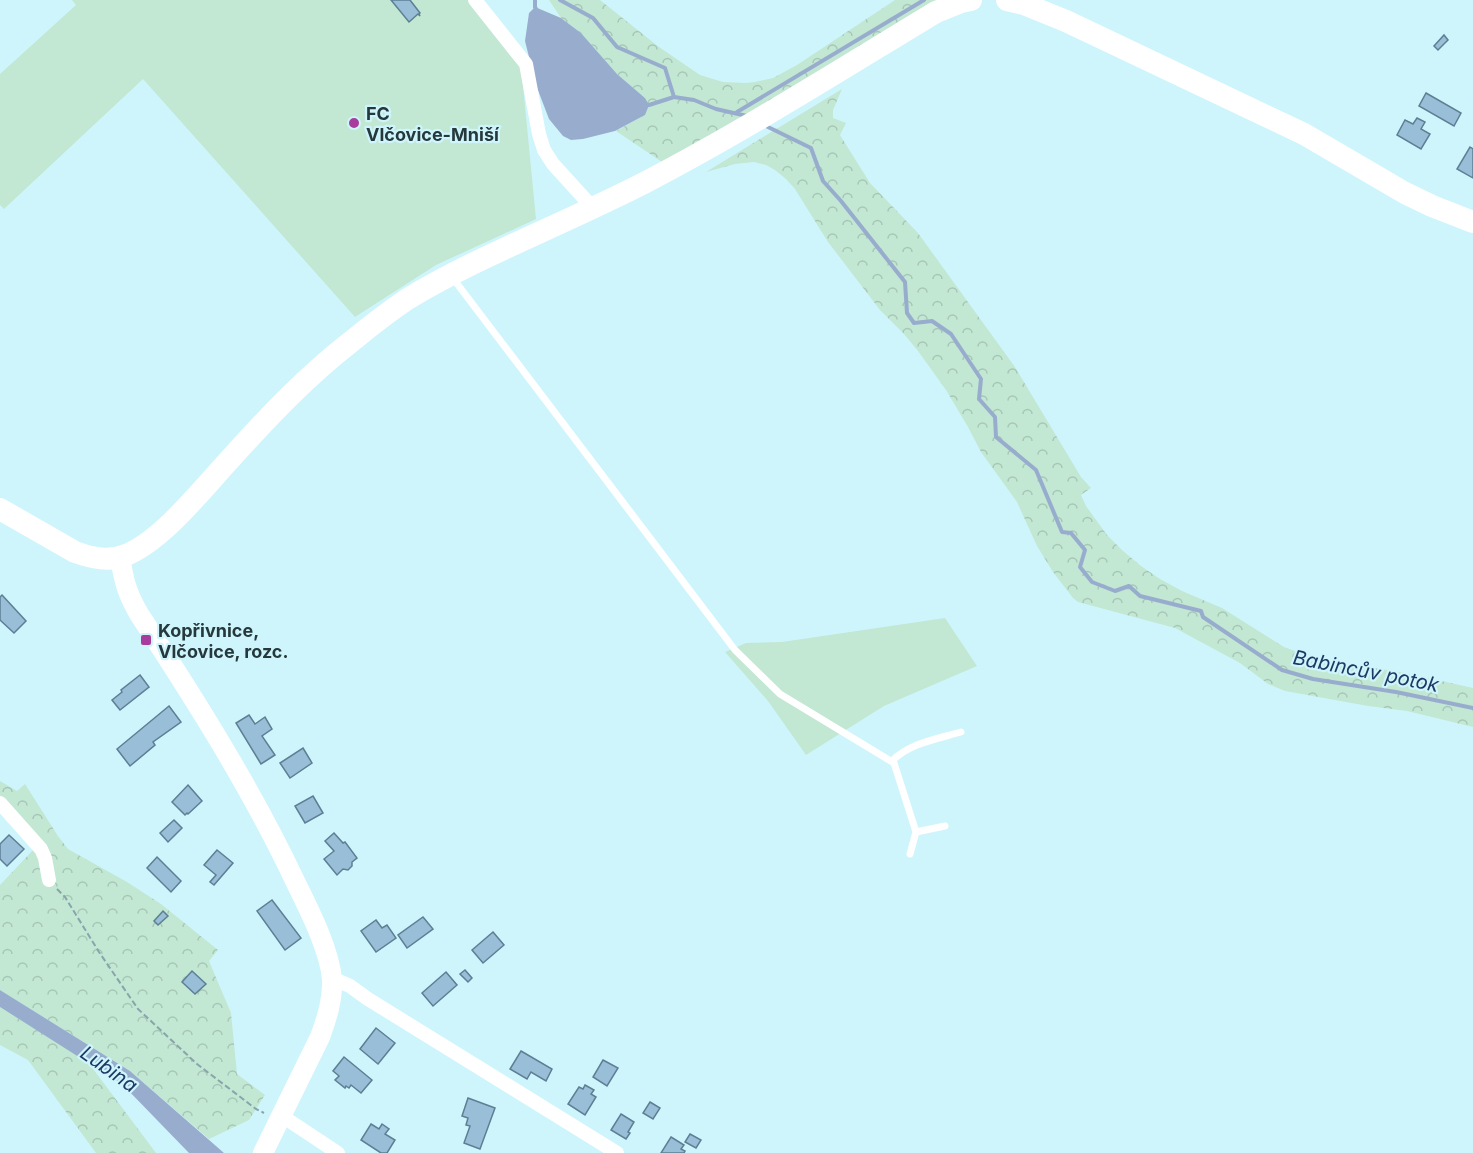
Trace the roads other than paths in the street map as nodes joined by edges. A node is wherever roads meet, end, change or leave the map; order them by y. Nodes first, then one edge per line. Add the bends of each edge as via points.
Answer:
1 (475, 0) edge
2 (971, 0) edge
3 (1007, 0) edge
4 (593, 208) junction
5 (1473, 222) edge
6 (450, 275) junction
7 (0, 509) edge
8 (120, 557) junction
9 (961, 732) dead end
10 (892, 761) junction
11 (0, 803) edge
12 (945, 826) dead end
13 (916, 832) junction
14 (910, 854) dead end
15 (49, 880) road end
16 (332, 978) junction
17 (282, 1116) junction
18 (263, 1153) edge
19 (338, 1153) edge
20 (617, 1153) edge

1 - 4 street via 526,64 544,150
2 - 4 main road via 936,12 699,154
3 - 5 main road via 1066,21 1304,134 1405,193
4 - 6 main road
6 - 8 main road via 406,300 331,357 155,538
6 - 10 lane via 735,650 780,694
7 - 8 main road via 75,552 96,558
8 - 16 main road via 134,605 242,778 275,839 306,903
9 - 10 lane via 920,743
10 - 13 lane
11 - 15 street via 41,849
12 - 13 lane
13 - 14 lane
16 - 17 main road via 320,1037
16 - 20 street
17 - 18 main road
17 - 19 street

